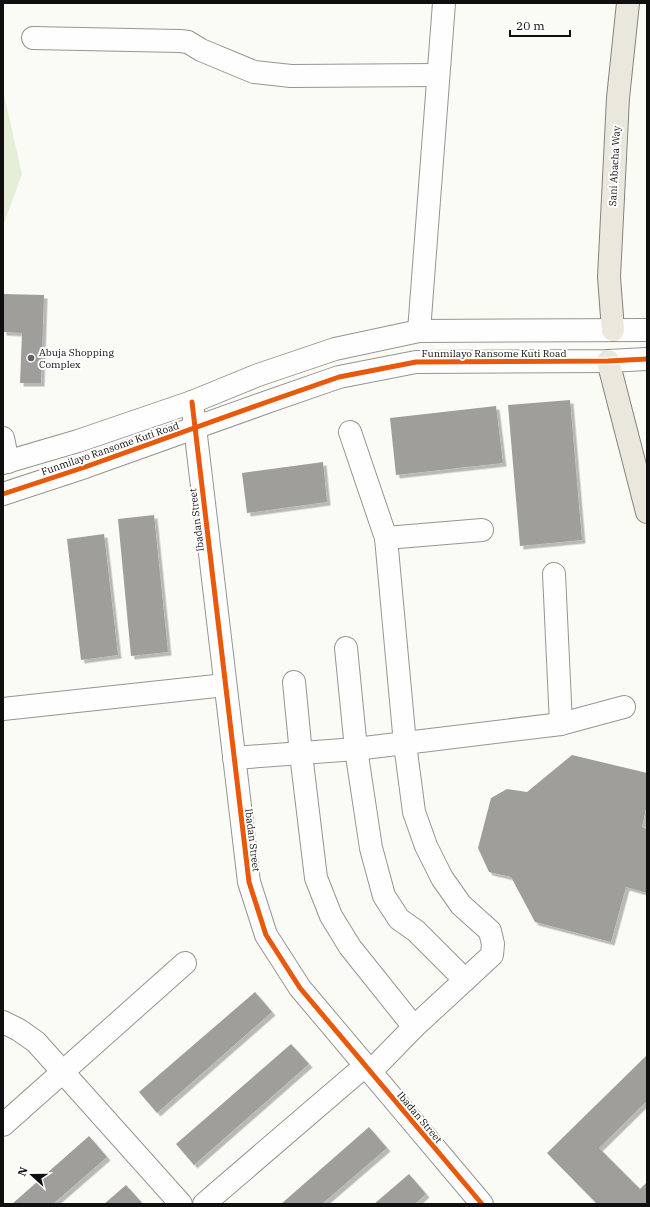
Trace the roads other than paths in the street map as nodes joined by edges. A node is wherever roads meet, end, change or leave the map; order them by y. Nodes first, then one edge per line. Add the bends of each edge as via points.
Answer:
1 (444, 3) edge
2 (628, 3) edge
3 (33, 38) dead end
4 (438, 75) junction
5 (613, 330) junction
6 (647, 330) edge
7 (419, 331) junction
8 (647, 359) edge
9 (608, 361) junction
10 (192, 402) junction
11 (194, 428) junction
12 (350, 432) dead end
13 (3, 438) edge
14 (6, 463) edge
15 (3, 494) edge
16 (647, 512) edge
17 (482, 530) dead end
18 (386, 538) junction
19 (554, 574) dead end
20 (346, 648) dead end
21 (294, 682) dead end
22 (225, 685) junction
23 (624, 707) dead end
24 (3, 709) edge
25 (561, 724) junction
26 (405, 744) junction
27 (356, 750) junction
28 (301, 754) junction
29 (234, 758) junction
30 (185, 964) dead end
31 (465, 980) junction
32 (3, 1022) edge
33 (414, 1027) junction
34 (368, 1068) junction
35 (63, 1072) junction
36 (3, 1125) edge
37 (181, 1204) edge
38 (204, 1204) edge
39 (482, 1204) edge

1 - 4 street
2 - 5 main road, Sani Abacha Way via 618,98 609,277
3 - 4 street via 184,41 254,72 291,76
4 - 7 street
5 - 6 street, Funmilayo Ransome Kuti Road
5 - 7 street, Funmilayo Ransome Kuti Road
7 - 10 street, Funmilayo Ransome Kuti Road via 335,349 258,375
8 - 9 street, Funmilayo Ransome Kuti Road
9 - 11 street, Funmilayo Ransome Kuti Road via 416,362 339,377
9 - 16 main road
10 - 11 street, Ibadan Street
10 - 14 street, Funmilayo Ransome Kuti Road
11 - 15 street, Funmilayo Ransome Kuti Road
11 - 22 street, Ibadan Street
12 - 18 street
13 - 14 street
17 - 18 street
18 - 26 street
19 - 25 street
20 - 27 street
21 - 28 street
22 - 24 street
22 - 29 street, Ibadan Street
23 - 25 street
25 - 26 street
26 - 27 street
26 - 31 street via 414,812 426,846 461,905 490,931 492,955
27 - 28 street
27 - 31 street via 371,848 384,896 400,919 416,931
28 - 29 street
28 - 33 street via 316,878 331,916 350,947
29 - 34 street, Ibadan Street via 249,882 266,935 300,988
30 - 35 street
31 - 33 street
32 - 35 street via 36,1042
33 - 34 street
34 - 38 street
34 - 39 street, Ibadan Street
35 - 36 street
35 - 37 street

